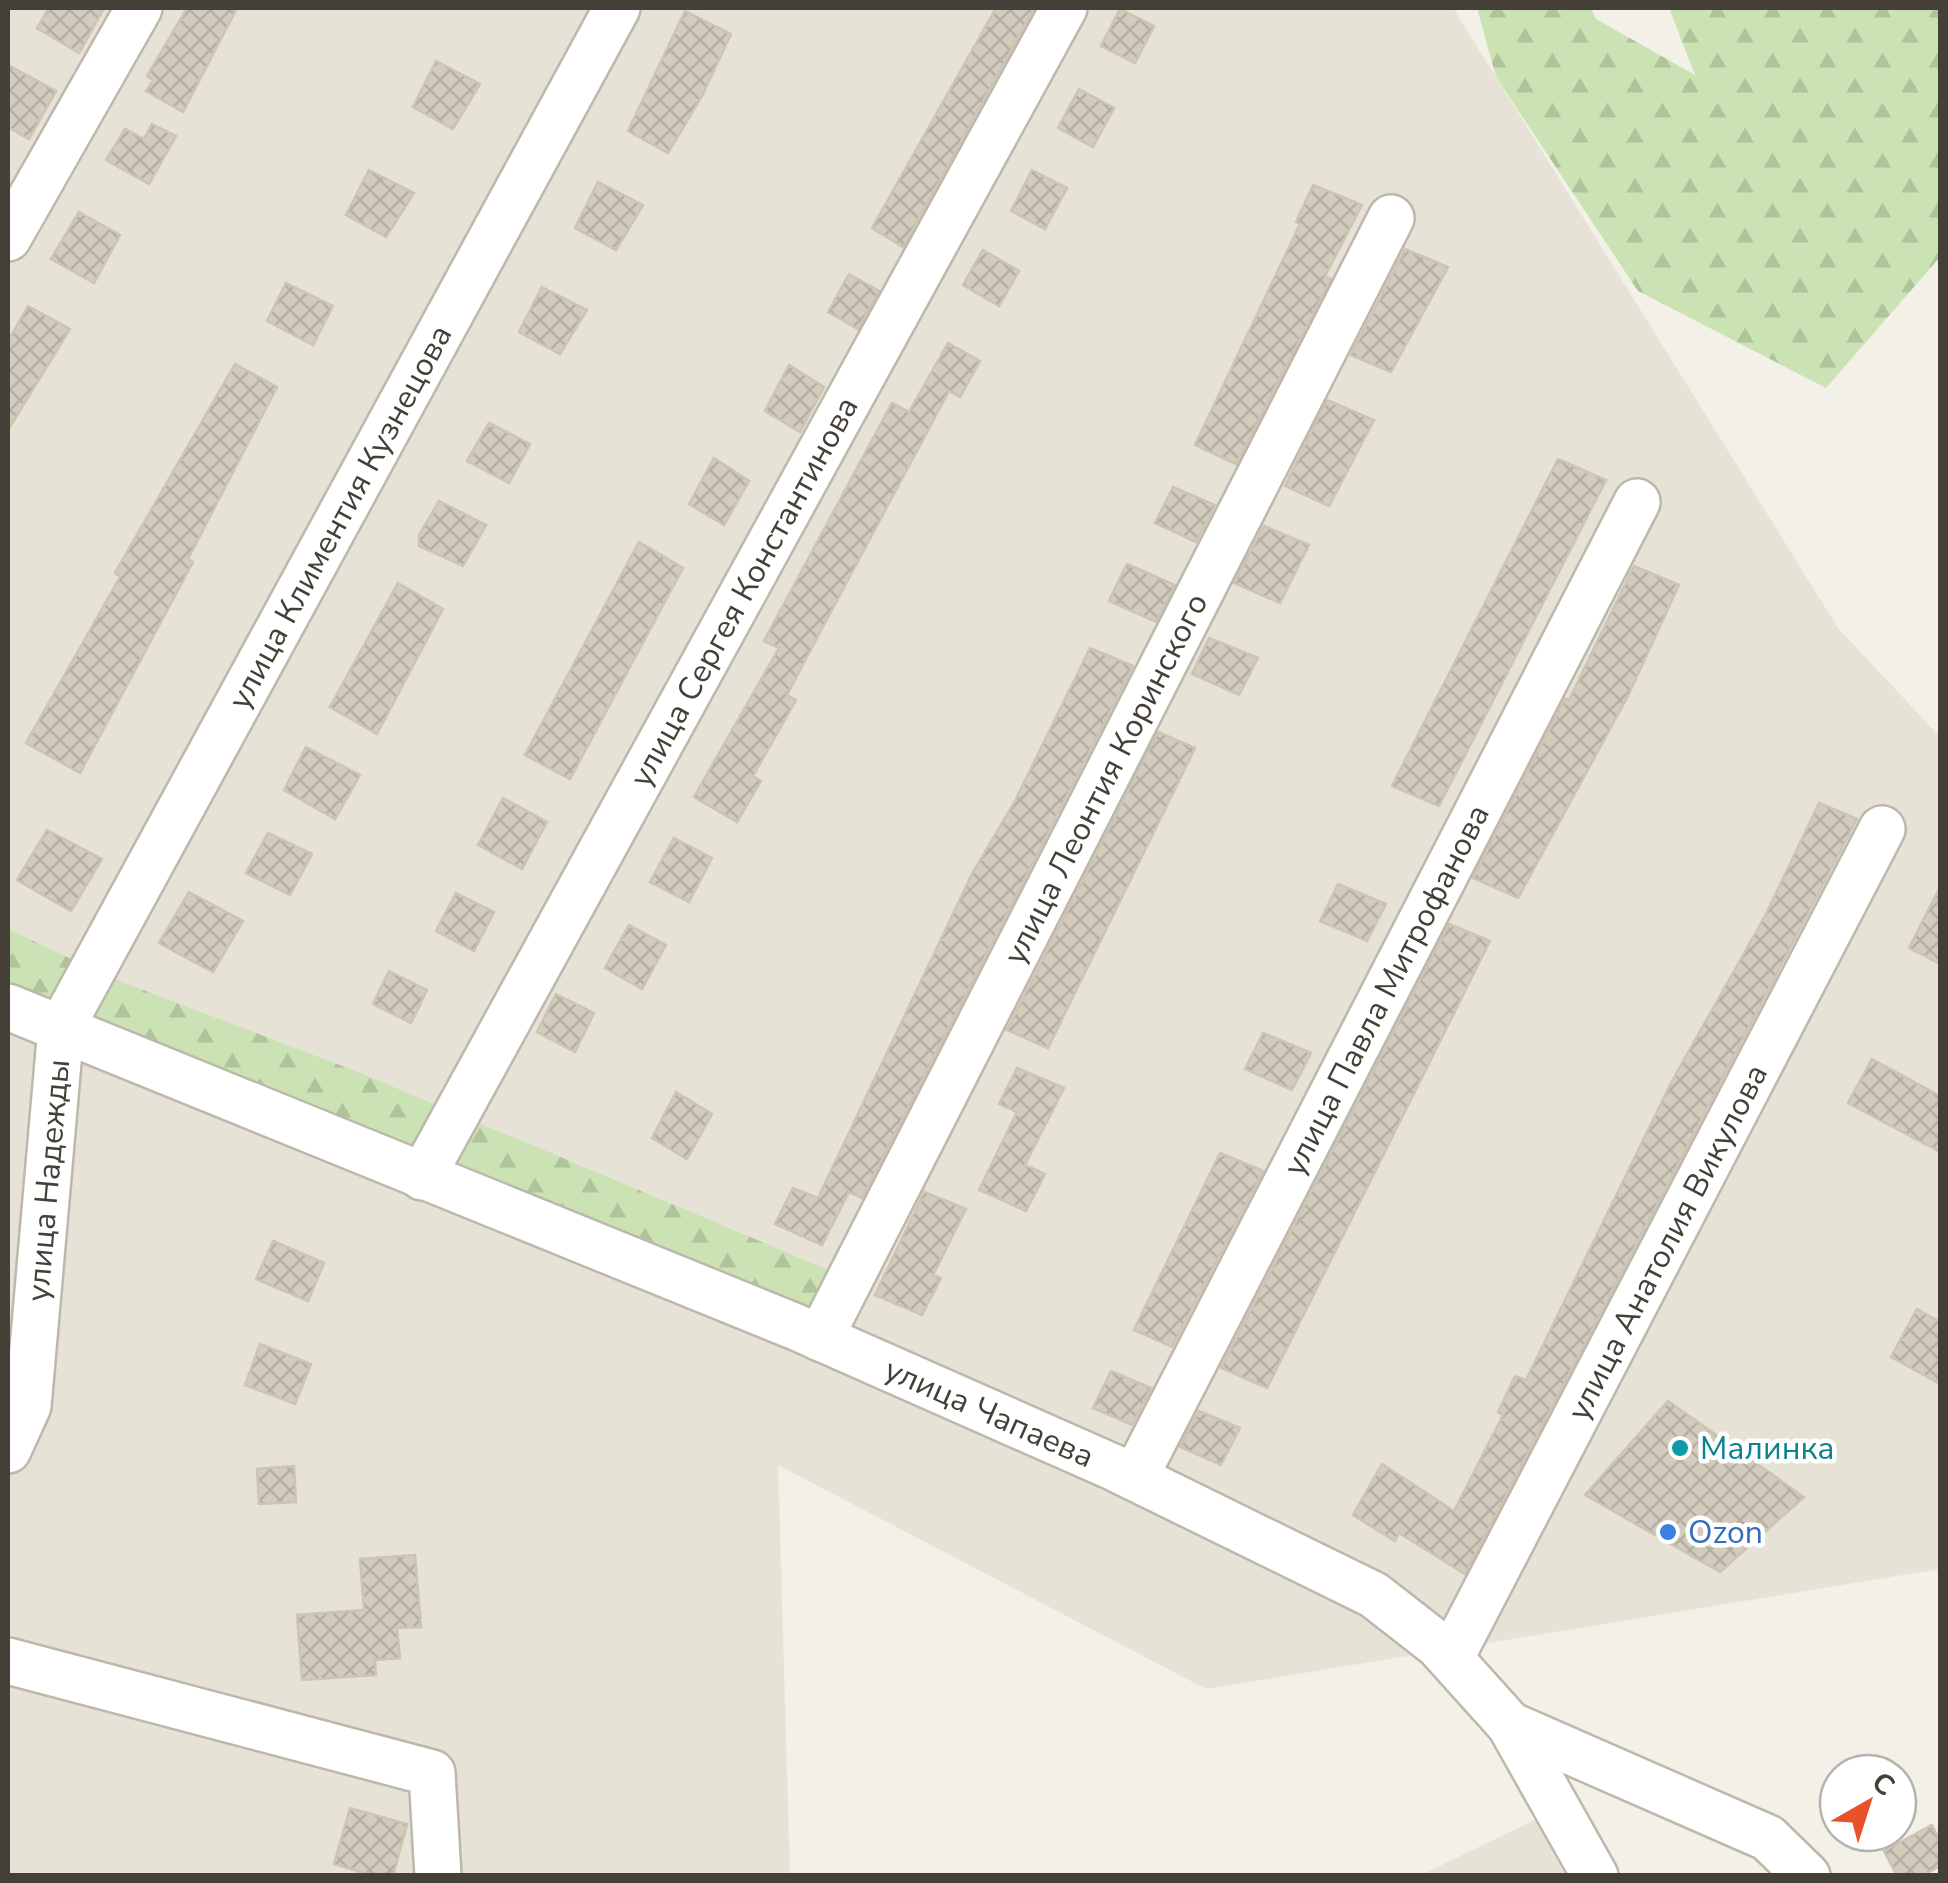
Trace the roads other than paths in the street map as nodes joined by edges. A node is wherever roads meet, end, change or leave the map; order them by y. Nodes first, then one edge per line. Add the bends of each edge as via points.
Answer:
1 (138, 8) edge
2 (618, 8) edge
3 (1064, 8) edge
4 (1391, 218) dead end
5 (8, 238) edge
6 (1637, 502) dead end
7 (1882, 829) dead end
8 (8, 1007) edge
9 (61, 1028) junction
10 (422, 1176) junction
11 (820, 1338) junction
12 (8, 1450) edge
13 (1135, 1477) junction
14 (1451, 1657) junction
15 (8, 1661) edge
16 (1510, 1725) junction
17 (438, 1876) edge
18 (1596, 1876) edge
19 (1807, 1876) edge

1 - 5 street
2 - 9 street, улица Климентия Кузнецова
3 - 10 street, улица Сергея Константинова
4 - 11 street, улица Леонтия Коринского
6 - 13 street, улица Павла Митрофанова
7 - 14 street, улица Анатолия Викулова
8 - 9 street, улица Чапаева
9 - 10 street, улица Чапаева
9 - 12 street, улица Надежды via 28,1406
10 - 11 street, улица Чапаева
11 - 13 street, улица Чапаева
13 - 14 street, улица Чапаева via 1374,1595
14 - 16 street, улица Чапаева
15 - 17 street via 432,1773
16 - 18 street, улица Чапаева
16 - 19 street via 1768,1838

